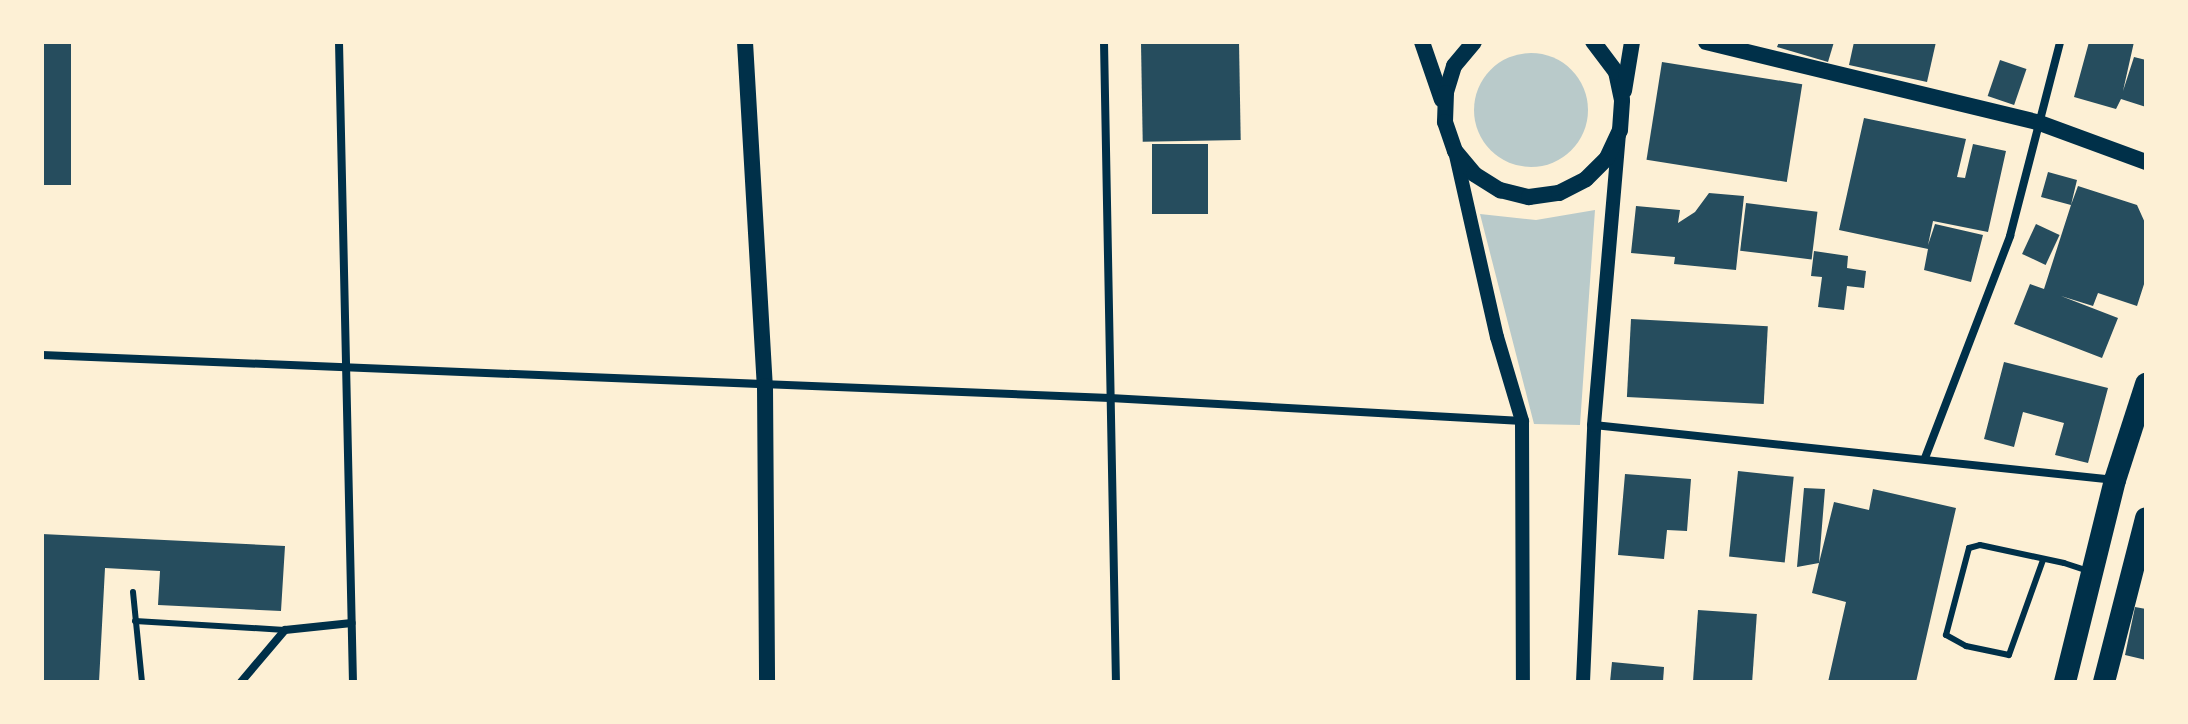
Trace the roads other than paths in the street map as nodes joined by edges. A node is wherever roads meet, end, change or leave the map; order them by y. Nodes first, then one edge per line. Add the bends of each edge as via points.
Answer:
1 (339, 42) edge
2 (745, 42) edge
3 (1104, 42) edge
4 (1422, 42) edge
5 (1474, 42) edge
6 (1593, 42) edge
7 (1632, 42) edge
8 (1706, 42) edge
9 (2060, 42) edge
10 (1622, 100) junction
11 (1445, 122) junction
12 (2037, 122) junction
13 (1620, 130) junction
14 (1455, 151) junction
15 (2139, 161) edge
16 (2146, 174) edge
17 (42, 355) edge
18 (349, 367) junction
19 (2146, 384) edge
20 (765, 386) junction
21 (1110, 398) junction
22 (1522, 421) junction
23 (1594, 425) junction
24 (1925, 458) junction
25 (2115, 480) junction
26 (2146, 518) edge
27 (2043, 560) junction
28 (2092, 572) junction
29 (133, 592) dead end
30 (135, 621) junction
31 (352, 623) junction
32 (285, 630) junction
33 (142, 682) edge
34 (241, 682) edge
35 (353, 682) edge
36 (767, 682) edge
37 (1116, 682) edge
38 (1523, 682) edge
39 (1583, 682) edge
40 (2065, 682) edge
41 (2104, 682) edge

1 - 18 street
2 - 20 main road
3 - 21 street
4 - 11 main road via 1440,88
5 - 11 main road via 1454,66
6 - 10 main road via 1616,72
7 - 10 main road
8 - 12 main road
9 - 12 street
10 - 13 main road
11 - 14 main road
12 - 15 main road
12 - 24 street via 2010,236
13 - 14 main road via 1607,158 1586,179 1559,193 1529,197 1487,182
13 - 23 street
14 - 22 street via 1497,337
15 - 16 main road
17 - 18 street
18 - 20 street
18 - 31 street
19 - 25 highway
20 - 21 street
20 - 36 main road
21 - 22 street
21 - 37 street
22 - 38 street
23 - 24 street
23 - 39 street
24 - 25 street
25 - 28 highway
26 - 41 highway
27 - 27 lane via 1980,545 1969,548 1946,635 1966,646 2009,655
27 - 28 lane
28 - 40 highway
29 - 30 lane
30 - 32 lane
30 - 33 lane
31 - 32 street
31 - 35 street
32 - 34 street

